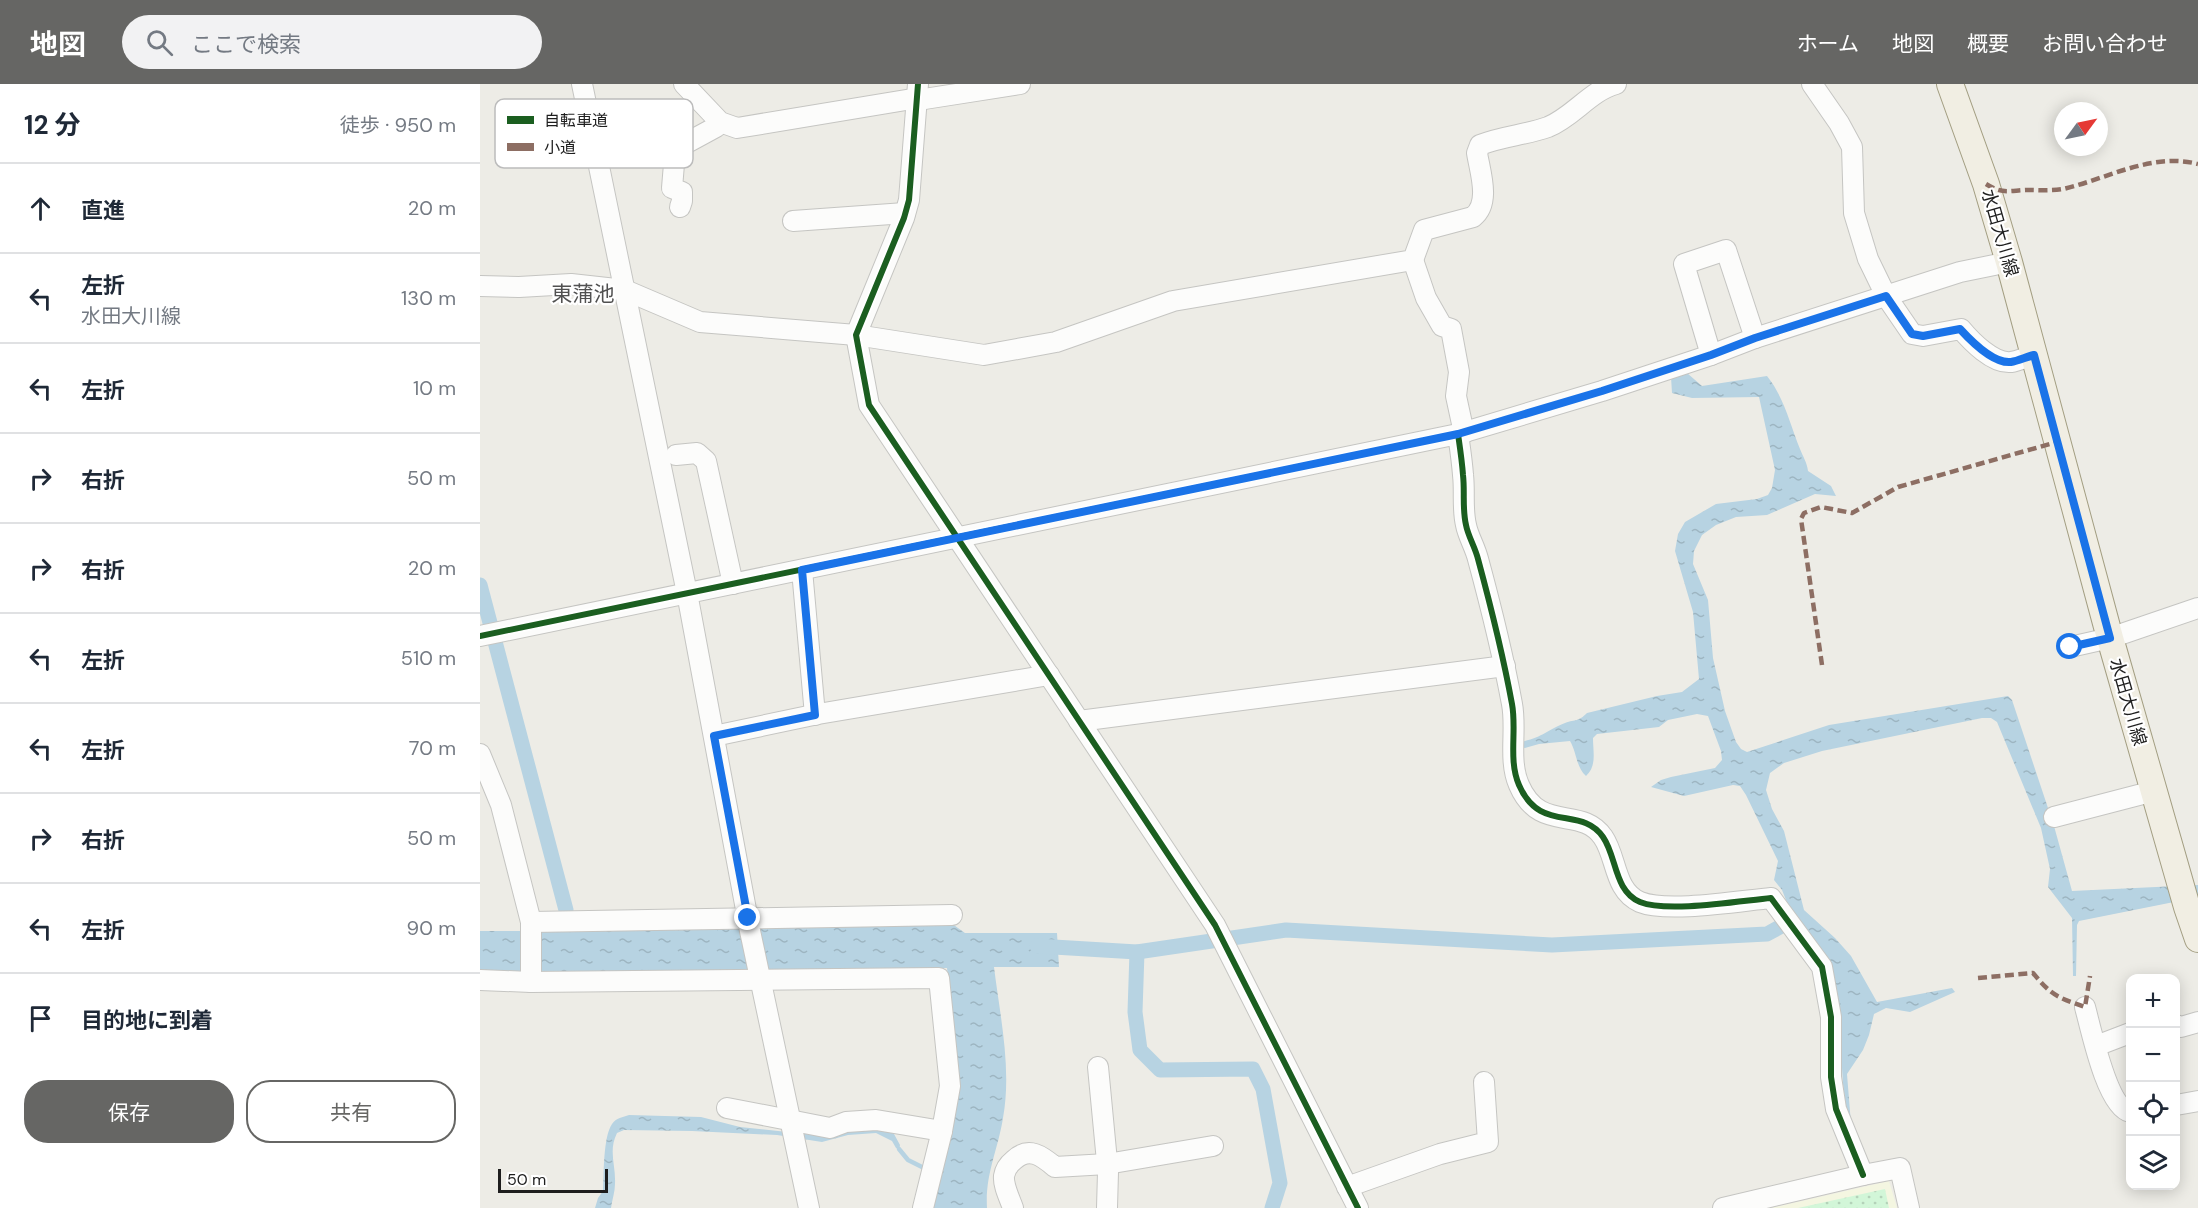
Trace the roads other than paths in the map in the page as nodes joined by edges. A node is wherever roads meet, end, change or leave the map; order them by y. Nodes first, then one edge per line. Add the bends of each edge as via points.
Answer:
1 (582, 84) edge
2 (684, 84) edge
3 (1020, 84) edge
4 (1616, 84) edge
5 (1812, 84) edge
6 (1950, 84) edge
7 (918, 94) edge
8 (585, 99) edge
9 (720, 122) junction
10 (693, 139) edge
11 (599, 168) edge
12 (674, 168) edge
13 (680, 207) dead end
14 (906, 213) junction
15 (793, 221) dead end
16 (1413, 260) junction
17 (2009, 262) junction
18 (480, 286) edge
19 (625, 291) junction
20 (1886, 296) junction
21 (856, 335) junction
22 (1755, 338) junction
23 (1711, 355) junction
24 (2034, 355) junction
25 (1461, 434) junction
26 (676, 455) dead end
27 (957, 538) junction
28 (802, 570) junction
29 (733, 584) junction
30 (687, 593) junction
31 (2198, 608) edge
32 (481, 636) edge
33 (2110, 638) junction
34 (2070, 647) dead end
35 (1505, 666) junction
36 (1048, 675) junction
37 (815, 715) junction
38 (1079, 721) junction
39 (714, 736) junction
40 (480, 754) edge
41 (2154, 791) junction
42 (2054, 817) dead end
43 (952, 915) dead end
44 (749, 924) junction
45 (530, 929) junction
46 (2198, 939) edge
47 (759, 973) junction
48 (531, 976) junction
49 (480, 981) edge
50 (2085, 1007) dead end
51 (2198, 1022) edge
52 (2180, 1027) edge
53 (2126, 1035) edge
54 (2096, 1046) junction
55 (1098, 1067) dead end
56 (1484, 1082) dead end
57 (2198, 1101) edge
58 (2180, 1104) edge
59 (727, 1108) dead end
60 (2126, 1110) edge
61 (791, 1122) junction
62 (942, 1131) junction
63 (1213, 1146) dead end
64 (1107, 1164) junction
65 (1863, 1175) junction
66 (1347, 1187) junction
67 (809, 1208) edge
68 (923, 1208) edge
69 (1013, 1208) edge
70 (1107, 1208) edge
71 (1358, 1208) edge
72 (1723, 1208) edge
73 (1910, 1208) edge

1 - 8 street
2 - 9 street
3 - 7 street
4 - 16 street via 1547,127 1480,145 1477,153 1483,204 1478,213 1424,230
5 - 20 street via 1852,147 1854,213 1868,259
6 - 17 main road, 水田大川線
7 - 9 street via 737,128
7 - 14 street
9 - 10 street
11 - 19 street
12 - 13 street via 672,188 682,192
14 - 15 street
14 - 21 street
16 - 21 street via 1173,301 1056,342 984,355
16 - 25 street via 1426,298 1442,326 1451,329 1459,372 1456,396
17 - 20 street via 1960,272
17 - 24 main road, 水田大川線
18 - 19 street via 571,284
19 - 21 street via 700,321
19 - 30 street
20 - 22 street
20 - 24 street via 1912,334 1923,336 1960,329 1981,350 2002,362
21 - 27 street via 869,405
22 - 23 street
22 - 23 street via 1726,250 1684,264
23 - 25 street
24 - 33 main road, 水田大川線
25 - 27 street
25 - 35 street via 1466,527 1477,555
26 - 29 street via 697,453 706,461
27 - 28 street
27 - 36 street
28 - 29 street
28 - 37 street
29 - 30 street
30 - 32 street
30 - 39 street
31 - 33 street
33 - 34 street
33 - 41 main road, 水田大川線
35 - 38 street
35 - 65 street via 1514,714 1514,762 1519,785 1533,806 1547,815 1589,823 1604,837 1624,889 1638,901 1659,907 1771,898 1797,932 1822,968 1831,1017 1831,1077 1836,1109
36 - 37 street
36 - 38 street
37 - 39 street
38 - 66 street via 1228,947
39 - 44 street
40 - 45 street via 501,805
41 - 42 street
41 - 46 main road, 水田大川線
43 - 44 street
44 - 45 street
44 - 47 street
45 - 48 street
47 - 48 street
47 - 61 street
47 - 62 street via 939,978 950,1086
48 - 49 street
50 - 54 street
51 - 52 street
53 - 54 street
54 - 60 street via 2110,1089
55 - 64 street
56 - 66 street via 1488,1143 1440,1154
57 - 58 street
59 - 61 street
61 - 62 street via 830,1128 846,1122 876,1120
61 - 67 street
62 - 68 street
63 - 64 street
64 - 69 street via 1055,1167 1042,1156 1027,1152 1008,1165 1004,1176
64 - 70 street
65 - 72 street
65 - 73 street via 1900,1168
66 - 71 street

